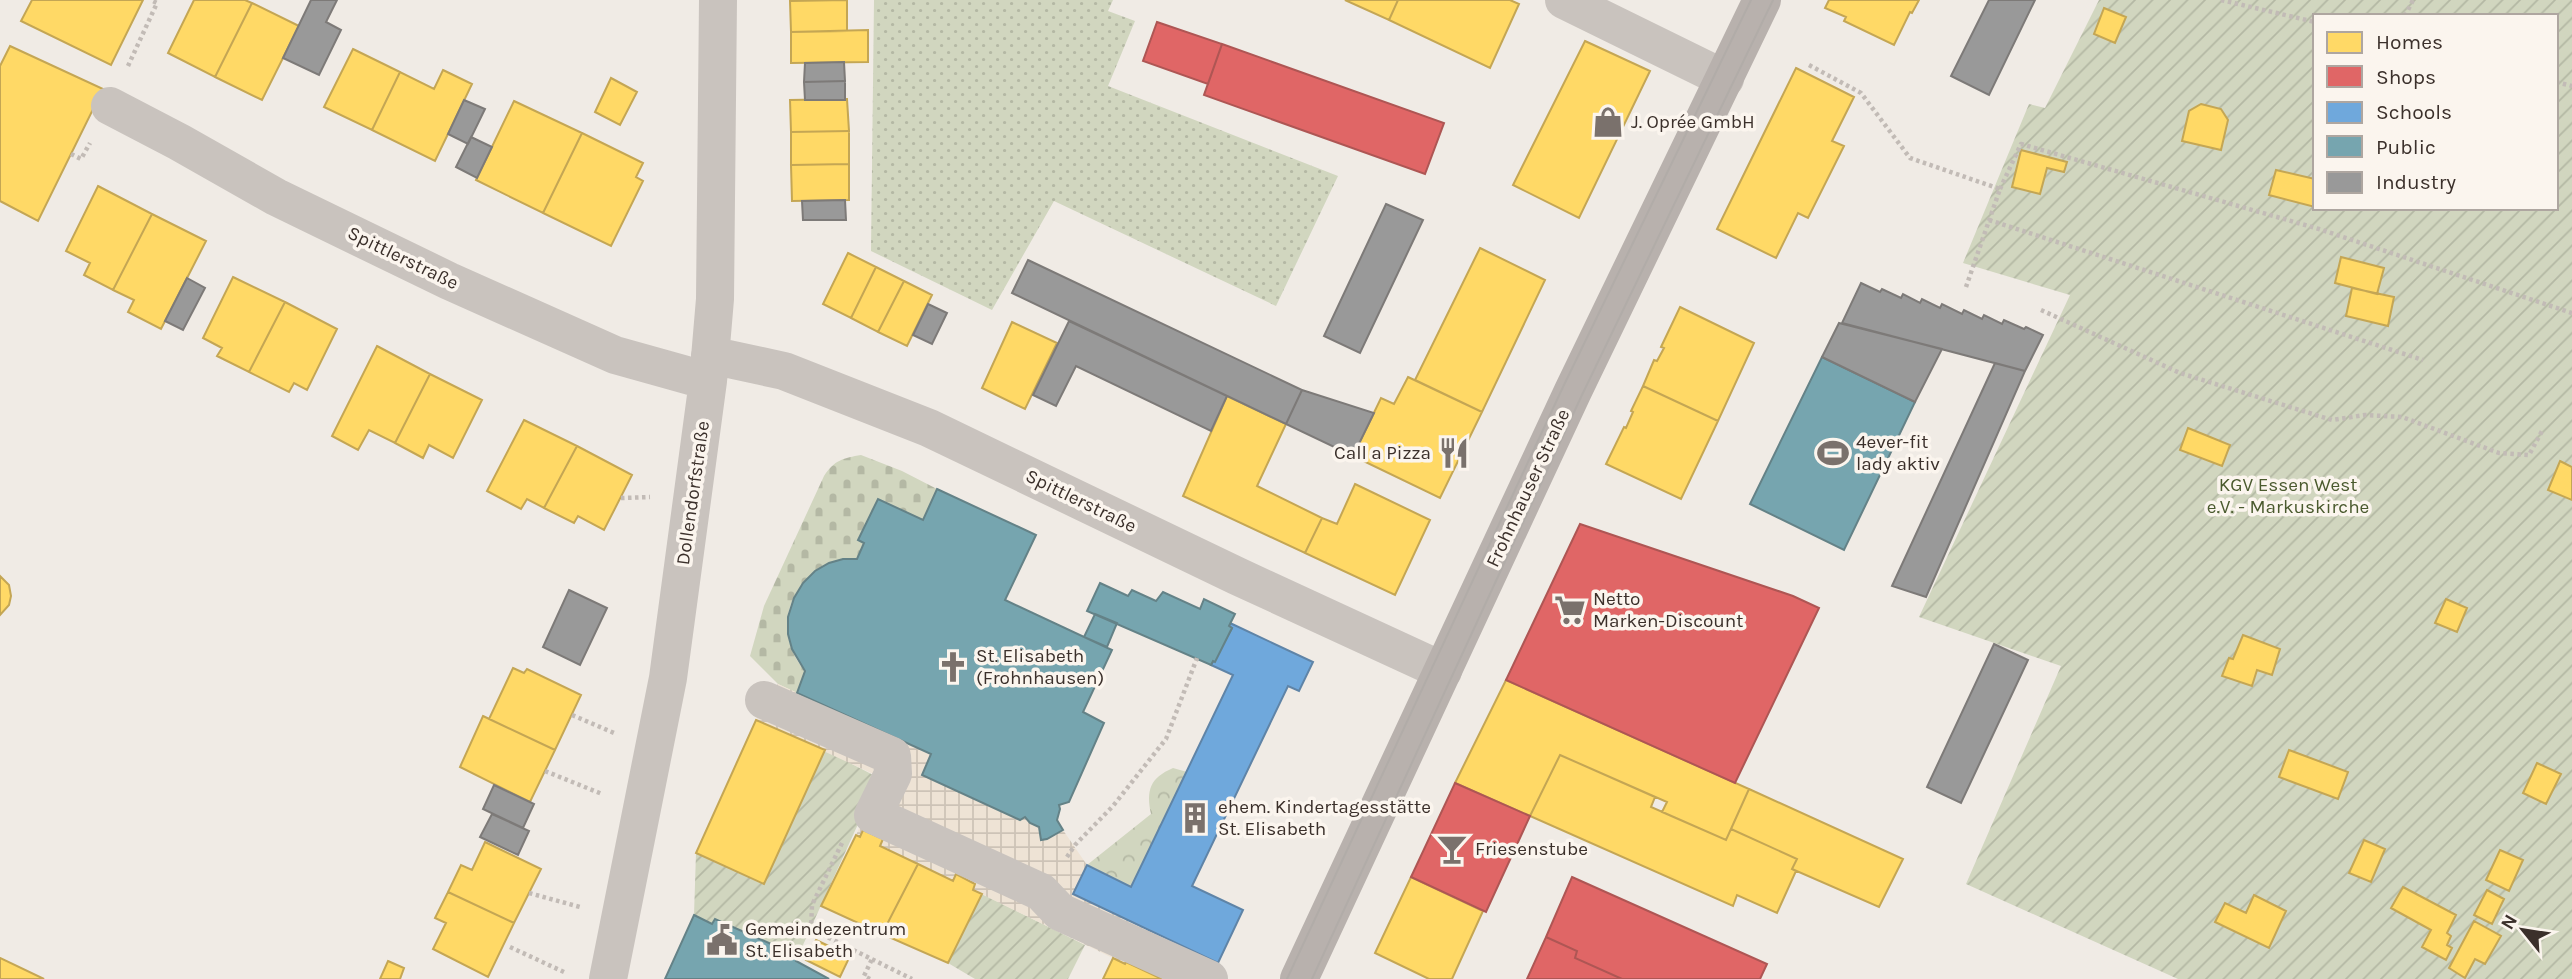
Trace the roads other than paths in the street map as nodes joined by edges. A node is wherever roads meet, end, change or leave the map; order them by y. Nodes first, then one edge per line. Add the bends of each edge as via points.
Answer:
1 (718, 0) edge
2 (1564, 0) edge
3 (1762, 0) edge
4 (1725, 79) junction
5 (110, 106) dead end
6 (709, 368) junction
7 (1443, 671) junction
8 (764, 700) dead end
9 (608, 979) edge
10 (1209, 979) edge
11 (1299, 979) edge

1 - 6 street, Dollendorfstraße via 715,299
2 - 4 street
3 - 4 main road, Frohnhauser Straße
4 - 7 main road, Frohnhauser Straße
5 - 6 street, Spittlerstraße via 276,197 615,355
6 - 7 street, Spittlerstraße via 784,371 929,428
6 - 9 street, Dollendorfstraße via 668,678
7 - 11 main road, Frohnhauser Straße
8 - 10 street via 892,756 893,774 873,815 1041,892 1060,912

